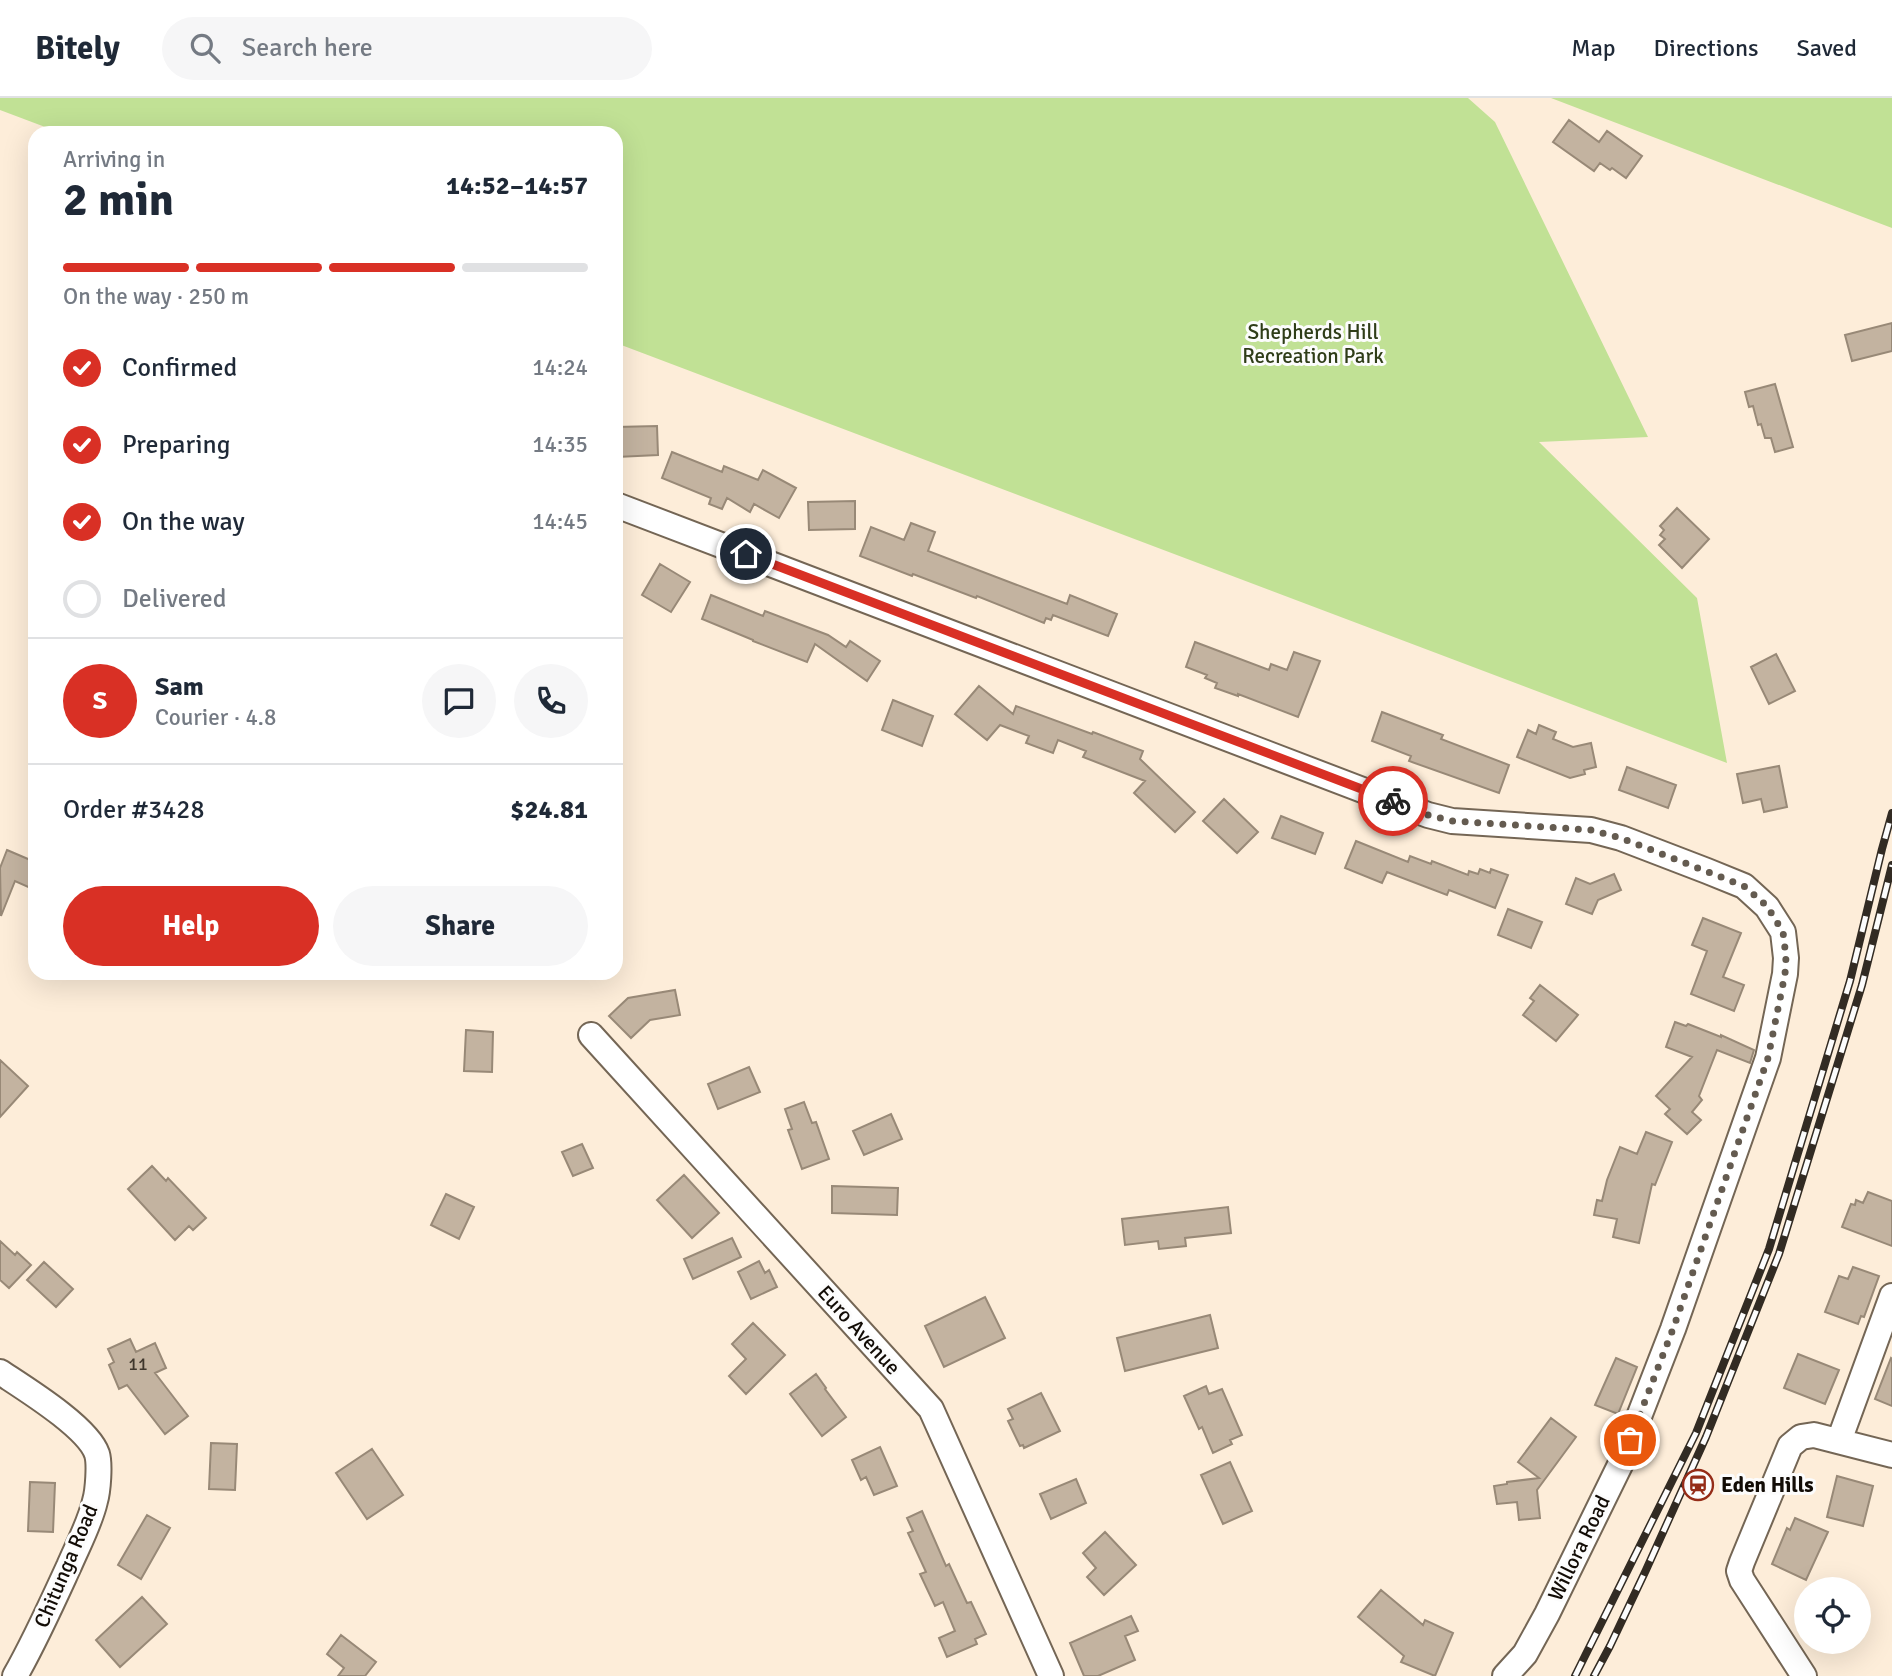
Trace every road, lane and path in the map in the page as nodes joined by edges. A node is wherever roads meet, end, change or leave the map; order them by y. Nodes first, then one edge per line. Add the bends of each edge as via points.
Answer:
1 (623, 508) edge
2 (591, 1035) dead end
3 (1892, 1296) edge
4 (0, 1372) edge
5 (1839, 1441) junction
6 (1892, 1455) edge
7 (15, 1676) edge
8 (1051, 1676) edge
9 (1505, 1676) edge
10 (1804, 1676) edge

1 - 9 street, Willora Road via 1428,815 1452,821 1591,830 1621,838 1744,886 1767,906 1783,932 1786,957 1768,1058 1621,1463 1542,1624 1525,1654
2 - 8 street, Euro Avenue via 931,1409
3 - 5 street
4 - 7 street, Chitunga Road via 87,1437 97,1454 98,1474 84,1532
5 - 6 street
5 - 10 street via 1814,1435 1801,1437 1790,1446 1739,1571

